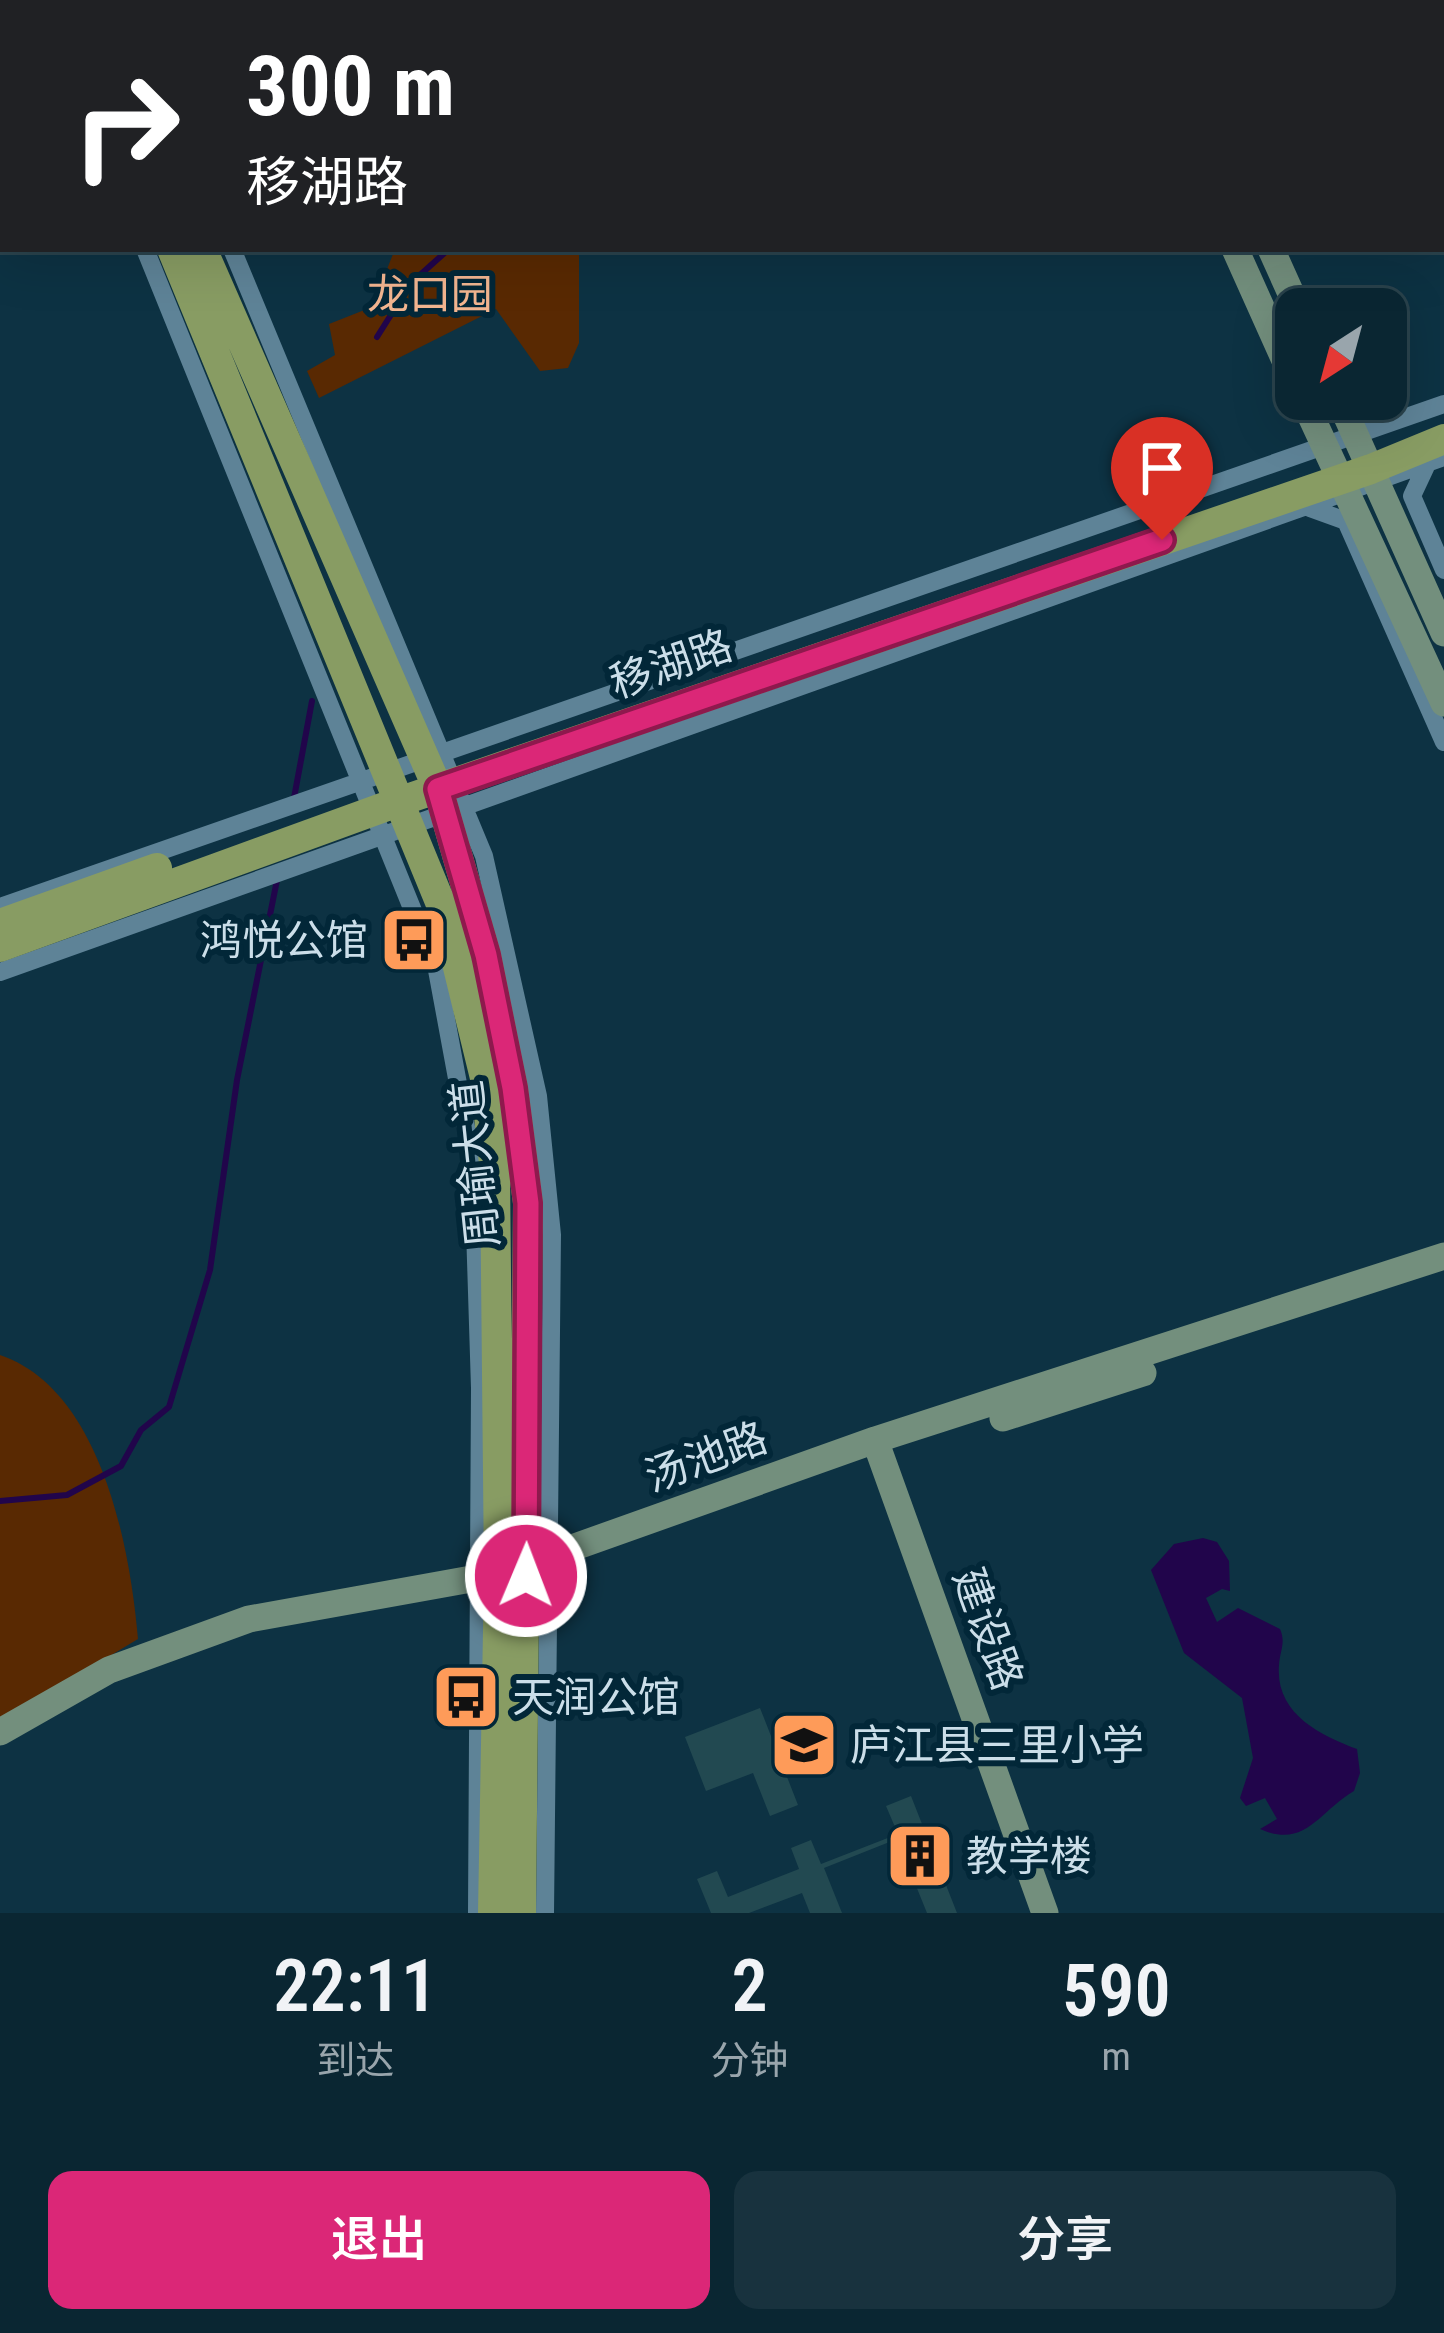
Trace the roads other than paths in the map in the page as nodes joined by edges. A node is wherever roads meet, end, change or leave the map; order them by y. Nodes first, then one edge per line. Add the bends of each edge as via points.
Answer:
1 (146, 252) edge
2 (173, 252) edge
3 (203, 252) edge
4 (233, 252) edge
5 (1235, 252) edge
6 (1272, 252) edge
7 (1289, 288) edge
8 (1275, 339) edge
9 (1444, 404) edge
10 (1313, 420) edge
11 (1349, 420) edge
12 (1444, 422) edge
13 (1438, 453) edge
14 (1367, 460) junction
15 (1336, 471) junction
16 (1310, 508) junction
17 (1444, 570) edge
18 (1444, 633) edge
19 (1444, 703) edge
20 (1444, 742) edge
21 (443, 780) junction
22 (386, 800) junction
23 (286, 836) junction
24 (0, 908) edge
25 (0, 924) edge
26 (0, 947) edge
27 (0, 972) edge
28 (1444, 1256) edge
29 (1444, 1272) edge
30 (878, 1448) junction
31 (513, 1575) junction
32 (0, 1732) edge
33 (0, 1747) edge
34 (477, 1913) edge
35 (493, 1913) edge
36 (521, 1913) edge
37 (545, 1913) edge
38 (1046, 1913) edge

1 - 22 street
2 - 22 main road, 周瑜大道
3 - 21 main road, 周瑜大道
4 - 21 street
5 - 8 street
6 - 7 street
9 - 14 street
10 - 15 street
11 - 14 street
12 - 14 main road
13 - 14 main road
13 - 17 street via 1412,496
14 - 15 main road, 移湖路
14 - 18 street
15 - 16 street, 移湖路
15 - 19 street
15 - 21 main road, 移湖路
16 - 20 street via 1346,521
16 - 21 street, 移湖路
21 - 22 main road, 移湖路
21 - 31 main road, 周瑜大道 via 513,1088 528,1203
22 - 23 main road, 移湖路
22 - 31 main road, 周瑜大道 via 445,914 485,1078
23 - 24 street, 移湖路
23 - 25 main road, 移湖路
23 - 26 main road, 移湖路
23 - 27 street, 移湖路
28 - 30 street, 汤池路
29 - 30 street, 汤池路
30 - 31 street, 汤池路
30 - 38 street, 建设路
31 - 32 street, 汤池路 via 249,1619 109,1670
31 - 33 street, 汤池路 via 254,1631 116,1681
31 - 34 street
31 - 35 main road, 周瑜大道
31 - 36 main road, 周瑜大道
31 - 37 street

